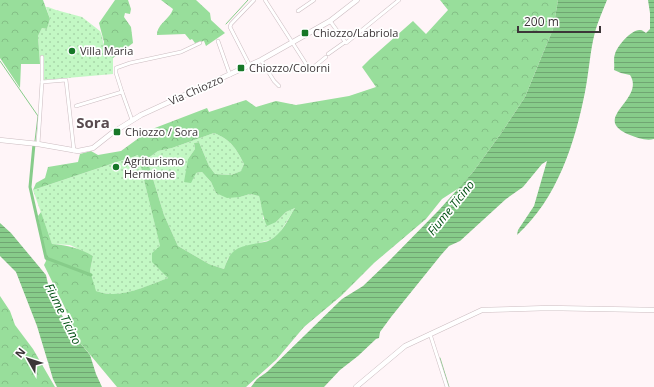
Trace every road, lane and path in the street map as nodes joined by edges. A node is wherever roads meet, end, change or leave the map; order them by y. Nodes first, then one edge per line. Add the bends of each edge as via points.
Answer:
1 (254, 0) edge
2 (265, 0) edge
3 (314, 0) edge
4 (358, 0) edge
5 (399, 0) edge
6 (298, 11) dead end
7 (330, 21) junction
8 (218, 41) dead end
9 (292, 42) junction
10 (345, 42) junction
11 (200, 43) dead end
12 (42, 57) dead end
13 (261, 60) junction
14 (250, 66) junction
15 (230, 75) junction
16 (42, 82) junction
17 (279, 86) dead end
18 (122, 92) junction
19 (76, 106) dead end
20 (132, 120) junction
21 (0, 140) edge
22 (38, 144) junction
23 (74, 151) junction
24 (654, 310) edge
25 (430, 334) junction
26 (356, 387) edge
27 (447, 387) edge

1 - 14 street via 231,24 231,31
2 - 9 street
3 - 6 street
4 - 7 street, Via Chiozzo
5 - 10 street
7 - 9 street, Via Chiozzo
7 - 10 street
8 - 15 street
9 - 10 street via 310,70
9 - 13 street, Via Chiozzo
11 - 18 street via 181,52 116,68
12 - 16 street
13 - 14 street, Via Chiozzo
13 - 17 street
14 - 15 street, Via Chiozzo
15 - 20 street, Via Chiozzo
16 - 22 street
16 - 23 street via 66,80
18 - 19 street
18 - 20 street
20 - 23 street, Via Chiozzo via 93,148
21 - 22 street
22 - 23 street
24 - 25 street via 489,309 476,312
25 - 26 street via 406,346
25 - 27 street

